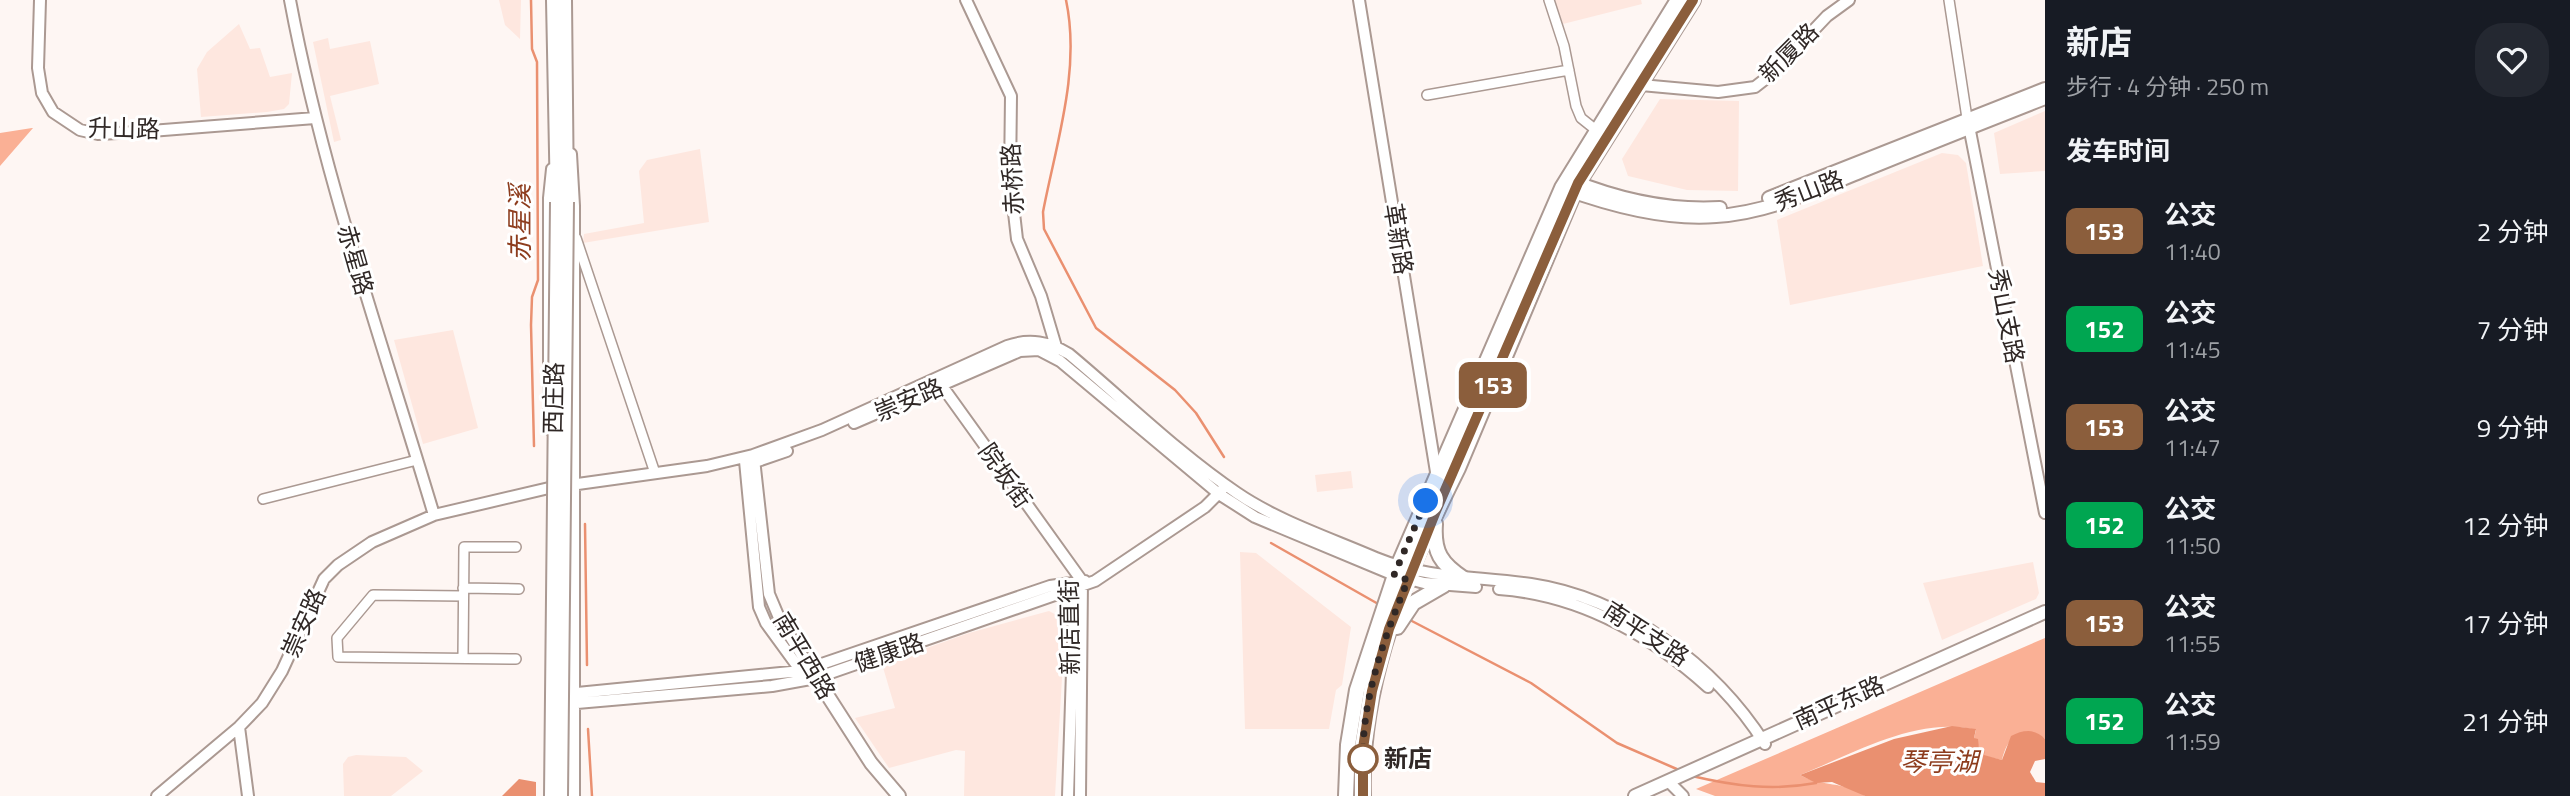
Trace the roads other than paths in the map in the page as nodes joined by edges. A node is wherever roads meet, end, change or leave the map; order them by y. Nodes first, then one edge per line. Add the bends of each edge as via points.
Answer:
1 (40, 0) edge
2 (290, 0) edge
3 (553, 0) edge
4 (565, 0) edge
5 (966, 0) edge
6 (1359, 0) edge
7 (1549, 0) edge
8 (1678, 0) edge
9 (1693, 0) edge
10 (1849, 0) edge
11 (1949, 0) edge
12 (1569, 70) junction
13 (1641, 85) junction
14 (2045, 89) edge
15 (1427, 95) dead end
16 (2045, 98) edge
17 (315, 118) junction
18 (1968, 123) junction
19 (1596, 130) junction
20 (561, 131) junction
21 (1570, 186) junction
22 (562, 202) junction
23 (574, 233) junction
24 (1056, 347) junction
25 (1060, 361) junction
26 (942, 386) junction
27 (417, 460) junction
28 (749, 460) junction
29 (656, 473) junction
30 (1437, 478) junction
31 (573, 487) junction
32 (549, 490) junction
33 (1223, 490) junction
34 (263, 499) dead end
35 (1436, 511) junction
36 (2045, 513) edge
37 (434, 515) junction
38 (516, 547) dead end
39 (1069, 566) joint
40 (1403, 573) junction
41 (1464, 579) junction
42 (1081, 583) junction
43 (1444, 585) junction
44 (519, 589) dead end
45 (463, 592) junction
46 (1400, 600) junction
47 (2045, 612) edge
48 (2045, 621) edge
49 (1387, 628) junction
50 (463, 659) junction
51 (516, 659) dead end
52 (809, 674) junction
53 (574, 699) junction
54 (551, 700) junction
55 (239, 727) junction
56 (1760, 743) junction
57 (1674, 782) junction
58 (157, 796) edge
59 (248, 796) edge
60 (552, 796) edge
61 (561, 796) edge
62 (573, 796) edge
63 (888, 796) edge
64 (899, 796) edge
65 (1068, 796) edge
66 (1080, 796) edge
67 (1346, 796) edge
68 (1363, 796) edge
69 (1635, 796) edge
70 (1652, 796) edge
71 (1684, 796) edge

1 - 17 street, 升山路 via 38,68 43,93 53,112 80,130 129,133
2 - 17 street, 赤星路
3 - 20 main road, 西庄路
4 - 20 main road, 西庄路
5 - 24 street, 赤桥路 via 1011,96 1010,177 1017,239
6 - 30 street, 革新路
7 - 12 street
8 - 19 main road
9 - 13 main road
10 - 13 street, 新厦路 via 1755,87 1718,92
11 - 18 street
12 - 15 street
12 - 19 street via 1578,113
13 - 21 main road
14 - 18 main road, 秀山路
16 - 18 main road, 秀山路
17 - 27 street, 赤星路
18 - 21 main road, 秀山路 via 1802,195 1745,213 1702,217 1656,212
18 - 36 street, 秀山支路
19 - 21 main road
20 - 22 main road, 西庄路
20 - 23 street via 574,177
20 - 32 street via 549,198
21 - 30 main road
21 - 35 main road via 1458,468
22 - 60 main road, 西庄路, bridge
22 - 61 main road, bridge
23 - 29 street
23 - 31 street
24 - 25 street, 赤桥路
24 - 28 street, 崇安路 via 1034,341 1007,346
24 - 33 street, 崇安路
25 - 26 street, 崇安路 via 1038,350 1020,351
25 - 33 street, 崇安路
26 - 28 street, 崇安路 via 808,443
26 - 39 street, 院坂街
27 - 34 street
27 - 37 street, 赤星路
28 - 29 street, 崇安路
28 - 31 street, 崇安路
28 - 52 street, 南平西路 via 759,607 766,623
29 - 31 street, 崇安路
30 - 40 main road
31 - 32 street, 崇安路
31 - 53 street
32 - 37 street, 崇安路
32 - 54 street
33 - 40 street
33 - 40 street, 崇安路 via 1238,507 1272,525
33 - 42 street, 健康路
35 - 40 main road
35 - 41 main road via 1438,557
37 - 55 street, 崇安路 via 372,542 327,575 271,691
38 - 45 street via 464,547
39 - 42 street, 新店直街
40 - 41 street, 南平支路
40 - 43 street, 南平支路
40 - 46 main road
41 - 56 street, 南平支路 via 1557,589 1620,613 1703,672
42 - 52 street, 健康路
42 - 65 street, 新店直街
42 - 66 street, 新店直街
43 - 46 main road
43 - 56 street, 南平支路 via 1534,593 1603,615 1642,636 1695,676
44 - 45 street
45 - 50 street
45 - 50 street via 373,595 337,638 337,648 338,657
46 - 49 main road
47 - 56 main road, 南平东路
48 - 56 main road, 南平东路
49 - 67 main road via 1354,703
49 - 68 main road via 1365,733
50 - 51 street
52 - 53 street, 健康路
52 - 63 main road, 南平西路 via 865,769
52 - 64 main road, 南平西路
53 - 54 street, 健康路
53 - 62 street
54 - 60 street
55 - 58 street, 崇安路
55 - 59 street
56 - 57 main road, 南平东路
57 - 69 main road, 南平东路
57 - 70 main road, 南平东路
57 - 71 street

